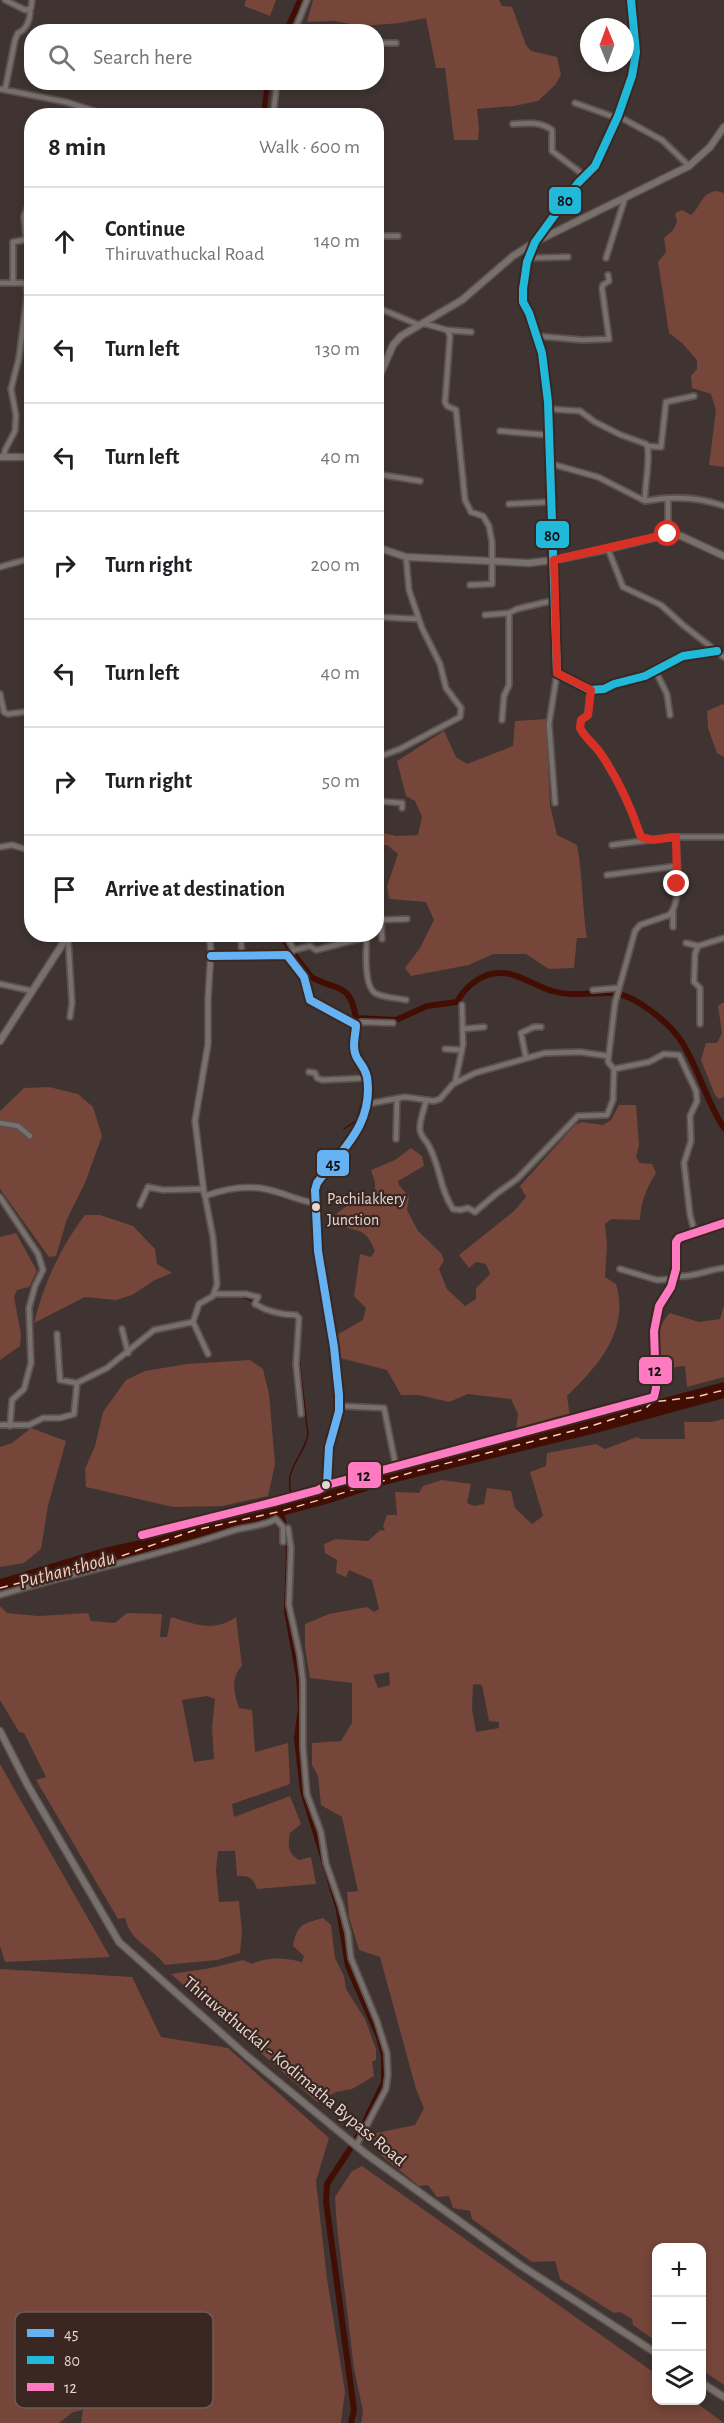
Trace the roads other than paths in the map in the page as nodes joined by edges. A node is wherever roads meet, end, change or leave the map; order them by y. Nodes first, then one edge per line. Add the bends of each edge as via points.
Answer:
1 (5, 0) edge
2 (32, 0) edge
3 (307, 0) edge
4 (631, 0) edge
5 (30, 10) junction
6 (26, 24) edge
7 (297, 24) edge
8 (24, 27) edge
9 (384, 43) edge
10 (396, 43) dead end
11 (2, 89) edge
12 (276, 90) edge
13 (575, 103) dead end
14 (85, 108) edge
15 (274, 108) edge
16 (618, 117) junction
17 (513, 124) dead end
18 (724, 127) edge
19 (688, 166) junction
20 (585, 176) junction
21 (625, 198) junction
22 (384, 236) edge
23 (398, 236) dead end
24 (24, 240) edge
25 (535, 242) junction
26 (568, 257) dead end
27 (528, 258) junction
28 (606, 258) dead end
29 (608, 275) dead end
30 (13, 282) junction
31 (0, 283) edge
32 (24, 284) edge
33 (384, 311) edge
34 (24, 319) edge
35 (420, 324) junction
36 (447, 330) junction
37 (471, 332) dead end
38 (537, 336) junction
39 (384, 366) edge
40 (694, 396) dead end
41 (548, 409) junction
42 (500, 431) dead end
43 (548, 435) junction
44 (647, 446) junction
45 (2, 457) edge
46 (24, 457) edge
47 (548, 464) junction
48 (384, 475) edge
49 (420, 481) dead end
50 (668, 498) junction
51 (645, 501) junction
52 (550, 502) junction
53 (509, 504) dead end
54 (724, 506) edge
55 (668, 534) junction
56 (608, 549) junction
57 (384, 550) edge
58 (724, 556) edge
59 (406, 557) junction
60 (24, 560) edge
61 (554, 560) junction
62 (493, 562) junction
63 (0, 567) edge
64 (470, 585) dead end
65 (555, 600) junction
66 (509, 613) junction
67 (485, 615) dead end
68 (384, 617) edge
69 (419, 619) junction
70 (717, 651) junction
71 (724, 657) edge
72 (655, 670) junction
73 (557, 673) junction
74 (591, 690) junction
75 (0, 694) edge
76 (24, 712) edge
77 (670, 715) dead end
78 (502, 720) dead end
79 (384, 756) edge
80 (384, 802) edge
81 (555, 802) dead end
82 (402, 808) dead end
83 (676, 837) junction
84 (724, 837) edge
85 (647, 840) junction
86 (612, 845) dead end
87 (0, 847) edge
88 (24, 849) edge
89 (677, 866) junction
90 (607, 875) dead end
91 (672, 912) junction
92 (406, 919) dead end
93 (384, 920) edge
94 (673, 927) dead end
95 (724, 938) edge
96 (64, 942) edge
97 (69, 942) edge
98 (210, 942) edge
99 (241, 942) edge
100 (289, 942) edge
101 (342, 942) edge
102 (366, 942) edge
103 (686, 944) dead end
104 (698, 946) junction
105 (294, 951) junction
106 (287, 955) junction
107 (211, 956) junction
108 (242, 957) junction
109 (0, 984) edge
110 (618, 988) junction
111 (593, 990) dead end
112 (32, 991) junction
113 (406, 1000) dead end
114 (462, 1005) dead end
115 (70, 1017) dead end
116 (354, 1023) junction
117 (393, 1023) dead end
118 (700, 1024) dead end
119 (484, 1027) dead end
120 (542, 1027) dead end
121 (463, 1029) junction
122 (1, 1037) edge
123 (446, 1049) dead end
124 (462, 1050) junction
125 (608, 1056) junction
126 (526, 1058) junction
127 (614, 1070) junction
128 (309, 1072) dead end
129 (367, 1078) junction
130 (454, 1083) junction
131 (397, 1098) junction
132 (426, 1101) junction
133 (367, 1104) junction
134 (0, 1123) edge
135 (30, 1136) dead end
136 (396, 1139) dead end
137 (203, 1189) junction
138 (205, 1196) junction
139 (0, 1197) edge
140 (315, 1203) junction
141 (140, 1205) dead end
142 (724, 1223) edge
143 (695, 1233) junction
144 (724, 1268) edge
145 (620, 1269) dead end
146 (674, 1277) junction
147 (214, 1294) junction
148 (193, 1322) junction
149 (122, 1329) dead end
150 (57, 1334) dead end
151 (128, 1353) junction
152 (208, 1354) dead end
153 (77, 1383) junction
154 (339, 1406) junction
155 (301, 1413) dead end
156 (0, 1425) edge
157 (10, 1426) junction
158 (396, 1467) junction
159 (327, 1485) junction
160 (288, 1528) dead end
161 (142, 1534) dead end
162 (283, 1542) dead end
163 (0, 1594) edge
164 (0, 1731) edge
165 (356, 2146) junction
166 (654, 2351) edge
167 (706, 2386) edge
168 (724, 2397) edge

1 - 5 street
2 - 5 street
3 - 7 street
4 - 16 street via 636,52
5 - 6 street
8 - 11 street via 15,40
9 - 10 street
11 - 14 street
12 - 15 street
13 - 16 street
16 - 19 street via 662,140
16 - 20 street via 595,166
17 - 20 street via 545,125 553,131 551,150
18 - 19 main road via 710,147
19 - 21 main road
20 - 25 street
21 - 25 main road
21 - 28 street
22 - 23 street
24 - 30 street via 14,242 12,247
25 - 27 street
25 - 35 main road via 507,260 462,300
26 - 27 street
27 - 38 street via 523,302
29 - 38 street via 609,281 602,288 609,339
30 - 31 street
30 - 32 street
33 - 35 street
34 - 45 street via 11,389 15,432
35 - 36 street
35 - 39 main road via 393,345
36 - 37 street
36 - 62 street via 450,336 446,402 456,410 465,500 469,509 483,516 489,526
38 - 41 street
40 - 44 street via 666,402 661,447
41 - 43 street
41 - 44 street via 580,411
42 - 43 street
43 - 47 street
44 - 51 street
45 - 46 main road
47 - 51 street via 598,477
47 - 52 street
48 - 49 street
50 - 51 street
50 - 54 street via 708,500
50 - 55 street
52 - 53 street
52 - 61 street
55 - 56 main road
55 - 58 main road
56 - 61 main road
56 - 70 street via 622,587 661,604
57 - 59 main road
59 - 62 main road
59 - 69 street via 407,582
60 - 63 street
61 - 62 main road
61 - 65 street
62 - 64 street via 492,584
65 - 66 street
65 - 73 street
66 - 67 street
66 - 78 street via 508,685
68 - 69 street
69 - 79 street via 440,664 446,688 462,713
70 - 71 street
70 - 72 street via 683,656
72 - 74 street
72 - 77 street via 667,694
73 - 74 street
73 - 81 street via 549,724
74 - 85 street via 588,715 581,720 580,728 618,782 641,837
75 - 76 street via 4,712
80 - 82 street via 402,803
83 - 84 street
83 - 85 street
83 - 89 street
85 - 86 street
87 - 88 street
89 - 90 street
89 - 91 street
91 - 94 street
91 - 110 street via 634,931
92 - 93 street
95 - 104 street
96 - 112 main road
97 - 115 street
98 - 107 street
99 - 108 street
100 - 105 street
101 - 105 street via 316,950 310,946
102 - 113 street via 370,988 376,994
103 - 104 street
104 - 118 street via 694,954 694,982 700,988
105 - 106 street
106 - 108 street
106 - 116 street via 304,977 309,1000
107 - 108 street
107 - 137 street via 208,1044 195,1121
109 - 112 street
110 - 111 street
110 - 125 street
112 - 122 main road
114 - 121 street
116 - 117 street
116 - 129 street via 355,1054
119 - 121 street
120 - 126 street via 521,1033
121 - 124 street
123 - 124 street
124 - 130 street
125 - 126 street via 561,1052
125 - 127 street
126 - 130 street via 475,1072
127 - 132 street via 613,1100 607,1115 578,1116 572,1120 517,1179 475,1212 468,1208 453,1209 447,1200 432,1151 420,1128
127 - 143 street via 649,1062 664,1054 679,1056 698,1101 690,1116 691,1141 684,1163
128 - 129 street via 322,1080
129 - 133 street
130 - 132 street via 440,1099
131 - 132 street
131 - 133 street
131 - 136 street
133 - 140 street via 357,1132 317,1183
134 - 135 street via 18,1126
137 - 138 street
137 - 141 street via 148,1187
138 - 140 street via 245,1187
138 - 147 street via 213,1237 217,1284
139 - 157 street via 38,1254 43,1270 29,1308 31,1363 24,1389 12,1400
140 - 154 street
142 - 143 street
143 - 146 street via 676,1242
144 - 146 street
145 - 146 street via 657,1280
146 - 158 street via 659,1306 654,1331 653,1399
147 - 148 street via 199,1304
147 - 155 street via 258,1297 255,1304 265,1310 299,1318 296,1364
148 - 151 street via 154,1330
148 - 152 street
149 - 151 street
150 - 153 street via 60,1380
151 - 153 street
153 - 157 street via 74,1413
154 - 158 street via 384,1408
154 - 159 street via 331,1437
156 - 157 street
158 - 159 street
159 - 161 street
160 - 165 street via 289,1605 303,1681 307,1794 341,1906 351,1958 387,2053 386,2089
162 - 163 street via 283,1527 276,1519
164 - 165 main road, Thiruvathuckal - Kodimatha Bypass Road via 119,1942
165 - 166 main road, Thiruvathuckal - Kodimatha Bypass Road via 520,2265
167 - 168 main road

